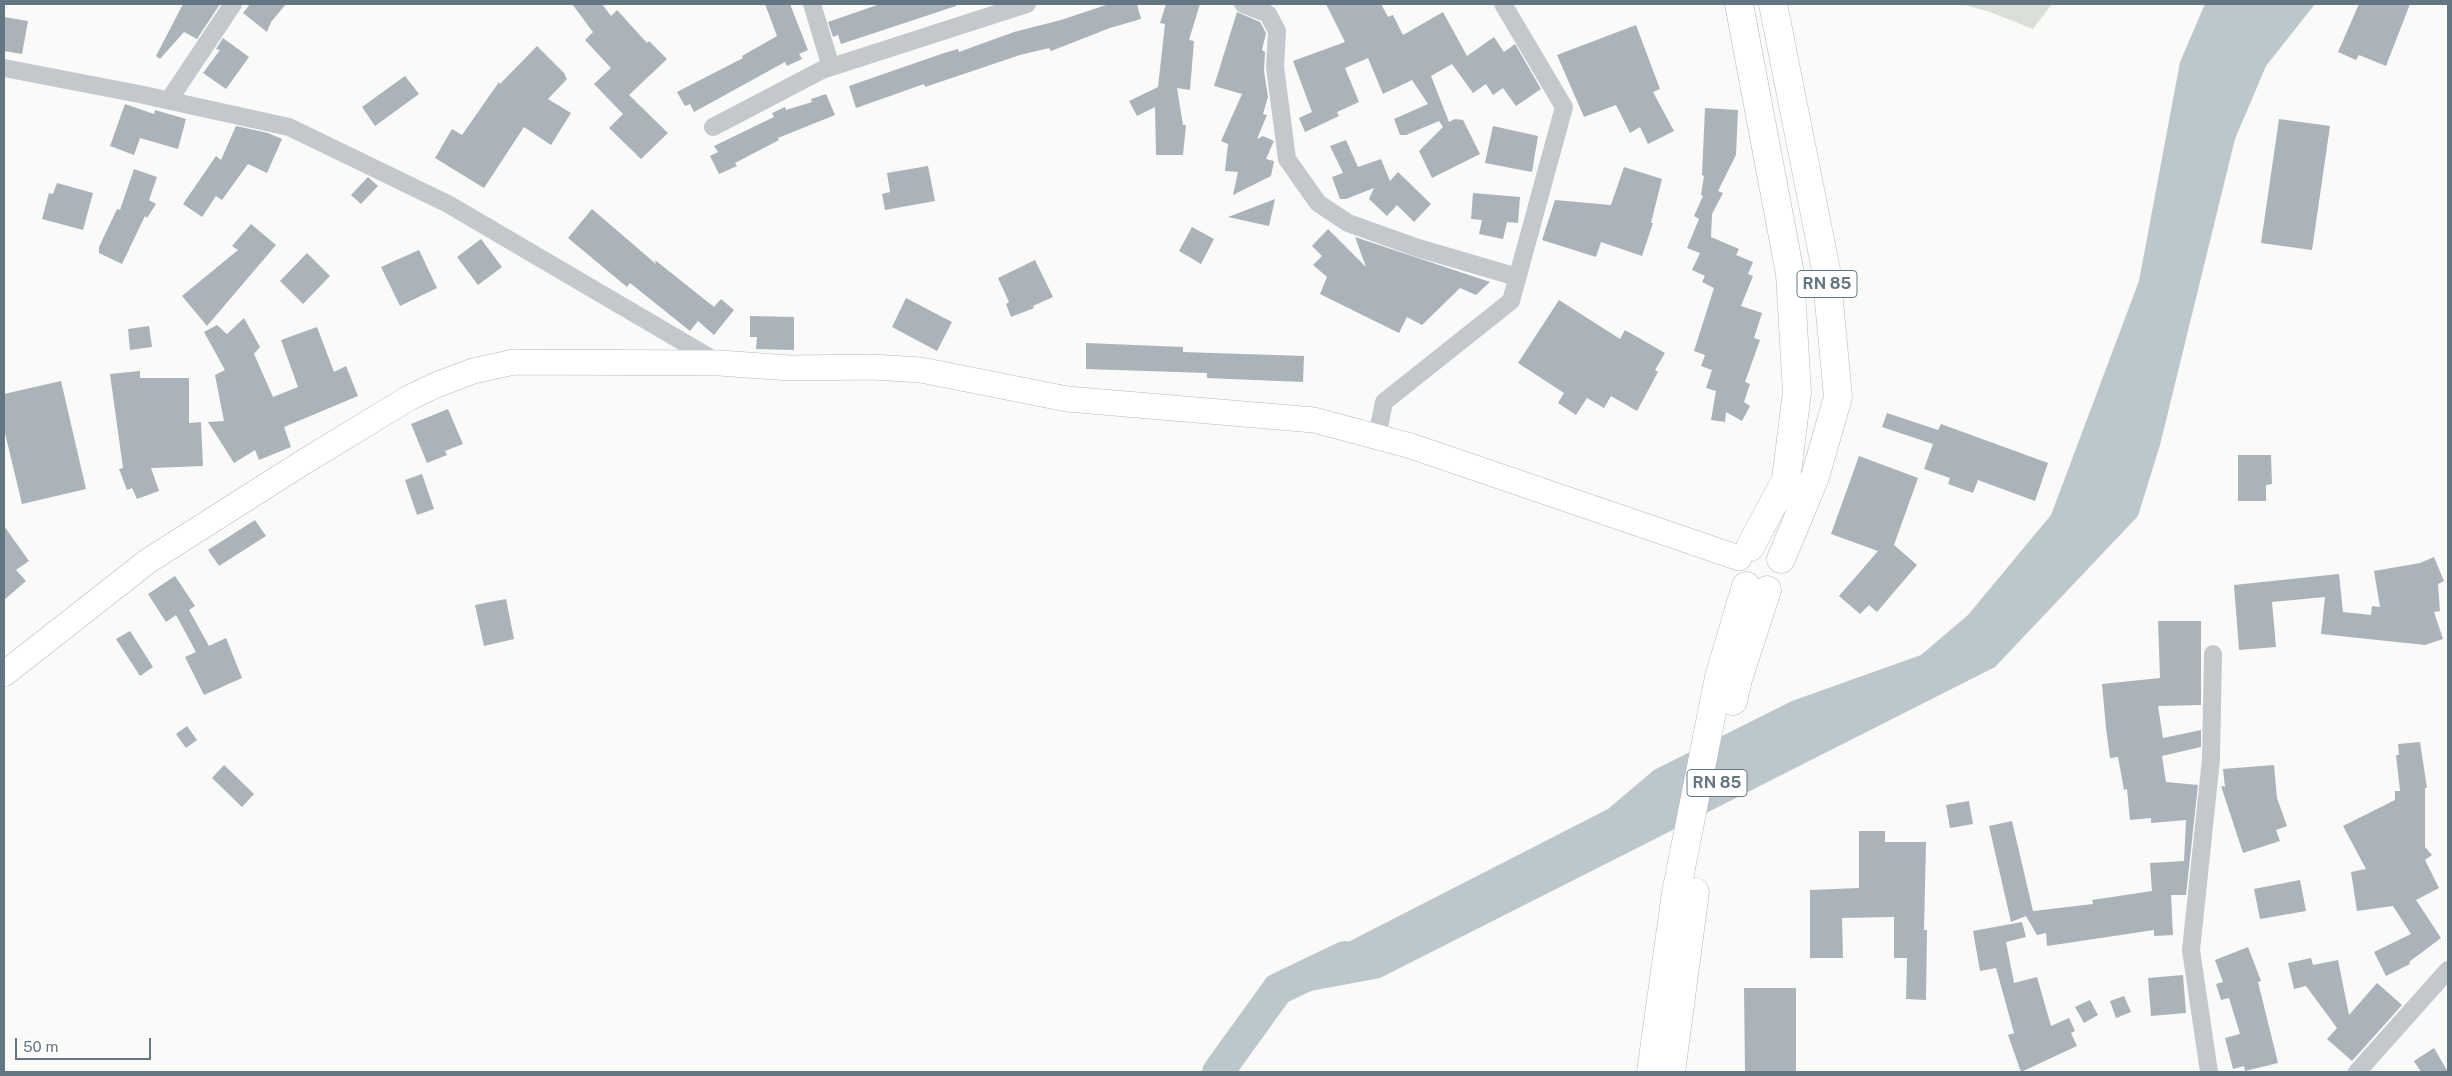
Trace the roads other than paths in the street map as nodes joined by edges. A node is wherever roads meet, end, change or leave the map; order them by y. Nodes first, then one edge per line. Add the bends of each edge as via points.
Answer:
1 (232, 4) edge
2 (812, 4) edge
3 (1026, 4) edge
4 (1243, 4) edge
5 (1503, 4) edge
6 (1739, 4) edge
7 (1773, 4) edge
8 (831, 67) junction
9 (4, 68) edge
10 (169, 100) junction
11 (713, 127) dead end
12 (1517, 277) junction
13 (719, 363) junction
14 (1377, 437) junction
15 (1744, 553) junction
16 (1781, 559) junction
17 (1756, 588) junction
18 (2213, 654) dead end
19 (4, 674) edge
20 (1687, 885) junction
21 (2448, 970) edge
22 (1651, 1072) edge
23 (1671, 1072) edge
24 (2209, 1072) edge
25 (2357, 1072) edge

1 - 10 street
2 - 8 street
3 - 8 street
4 - 12 street via 1268,14 1277,31 1275,67 1287,159 1318,202 1348,223 1418,248
5 - 12 street via 1564,107
6 - 15 highway, RN 85 via 1790,274 1797,392 1786,480
7 - 16 highway, RN 85 via 1826,270 1838,397 1815,477
8 - 11 street
9 - 10 street
10 - 13 street via 289,127 448,204
12 - 14 street via 1511,301 1384,402
13 - 14 main road via 791,368 921,370 1067,399 1314,420
13 - 19 main road via 514,362 436,385 302,462 148,561
14 - 15 main road
15 - 16 highway via 1764,545 1772,548
15 - 17 highway via 1738,573
16 - 17 highway via 1780,581
17 - 20 highway, RN 85 via 1728,678
18 - 24 street via 2211,759 2191,950
20 - 22 highway, RN 85
20 - 23 highway, RN 85
21 - 25 street

